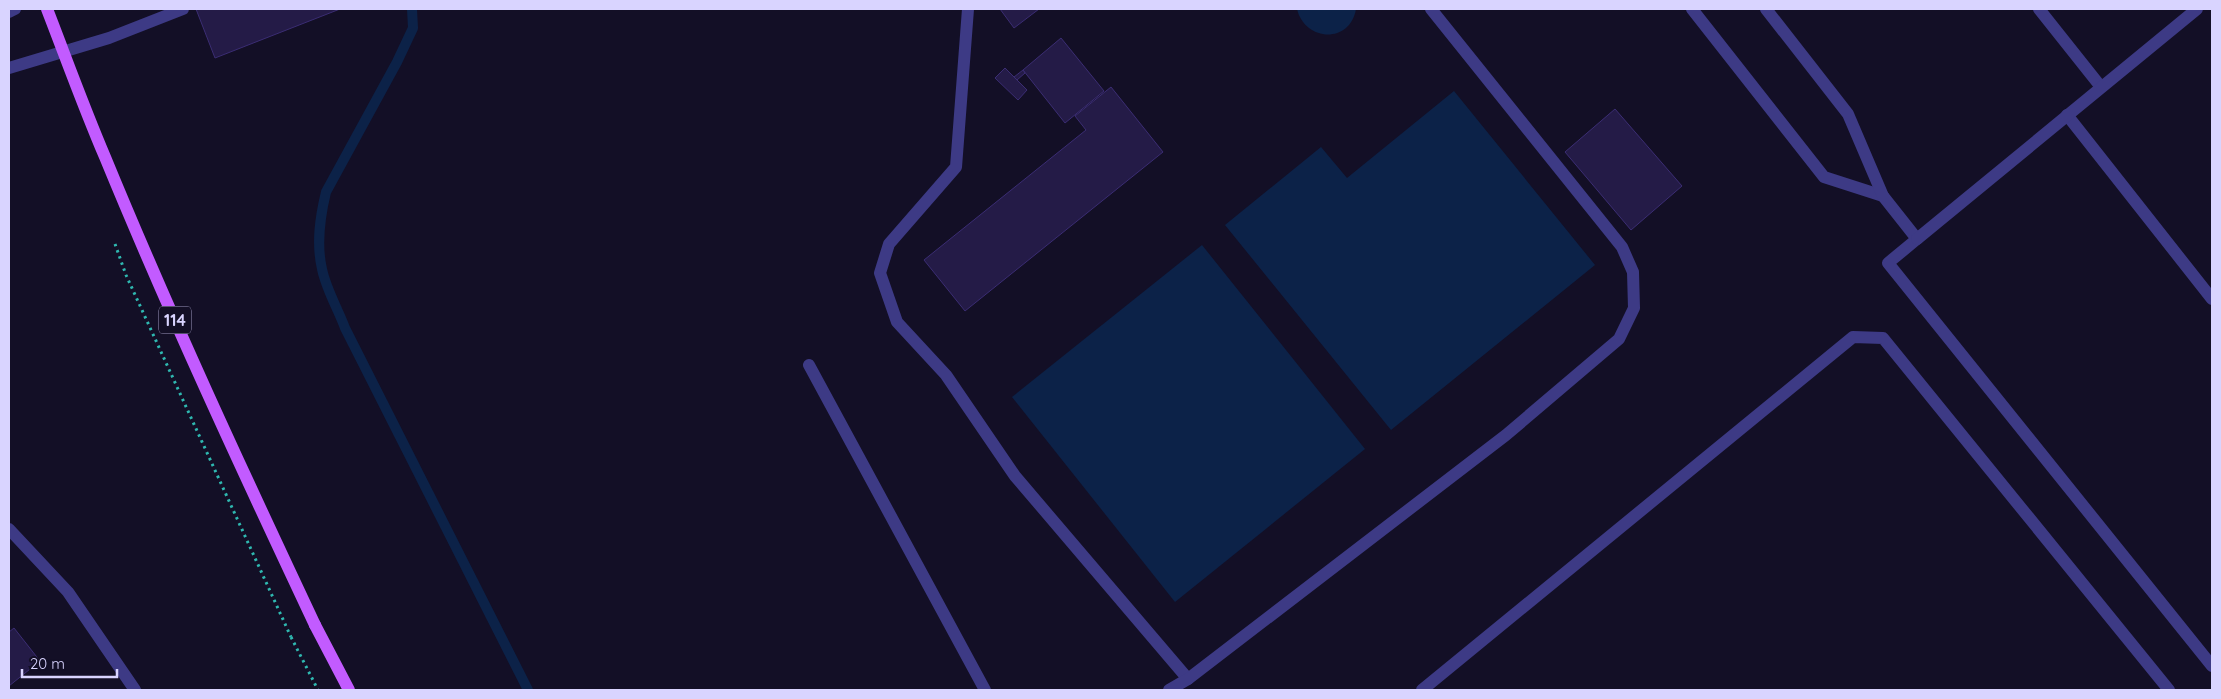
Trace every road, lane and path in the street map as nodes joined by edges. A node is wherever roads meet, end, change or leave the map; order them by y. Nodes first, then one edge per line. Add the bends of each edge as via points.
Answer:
1 (15, 9) edge
2 (47, 9) edge
3 (183, 9) edge
4 (968, 9) edge
5 (1430, 9) edge
6 (1692, 9) edge
7 (1766, 9) edge
8 (2039, 9) edge
9 (2197, 9) edge
10 (9, 12) edge
11 (9, 68) edge
12 (2101, 87) junction
13 (2067, 115) junction
14 (1883, 196) junction
15 (1917, 239) junction
16 (2212, 299) edge
17 (809, 365) dead end
18 (9, 529) edge
19 (291, 637) dead end
20 (2212, 666) edge
21 (1188, 679) junction
22 (135, 690) edge
23 (318, 690) edge
24 (349, 690) edge
25 (986, 690) edge
26 (1169, 690) edge
27 (1422, 690) edge
28 (2169, 690) edge

1 - 10 street
2 - 24 main road, 114, bridge via 104,156 165,297 242,470
3 - 11 street via 109,38
4 - 21 street via 956,167 889,244 880,273 897,322 946,375 1014,476
5 - 21 street via 1622,247 1633,272 1634,308 1619,339 1506,435
6 - 14 street via 1824,177
7 - 14 street via 1848,114
8 - 12 street
9 - 12 street
12 - 13 street
13 - 15 street
13 - 16 street
14 - 15 street
15 - 20 street via 1888,263
17 - 25 street
18 - 22 street via 68,592
19 - 23 path
21 - 26 street
27 - 28 street via 1853,337 1883,338

